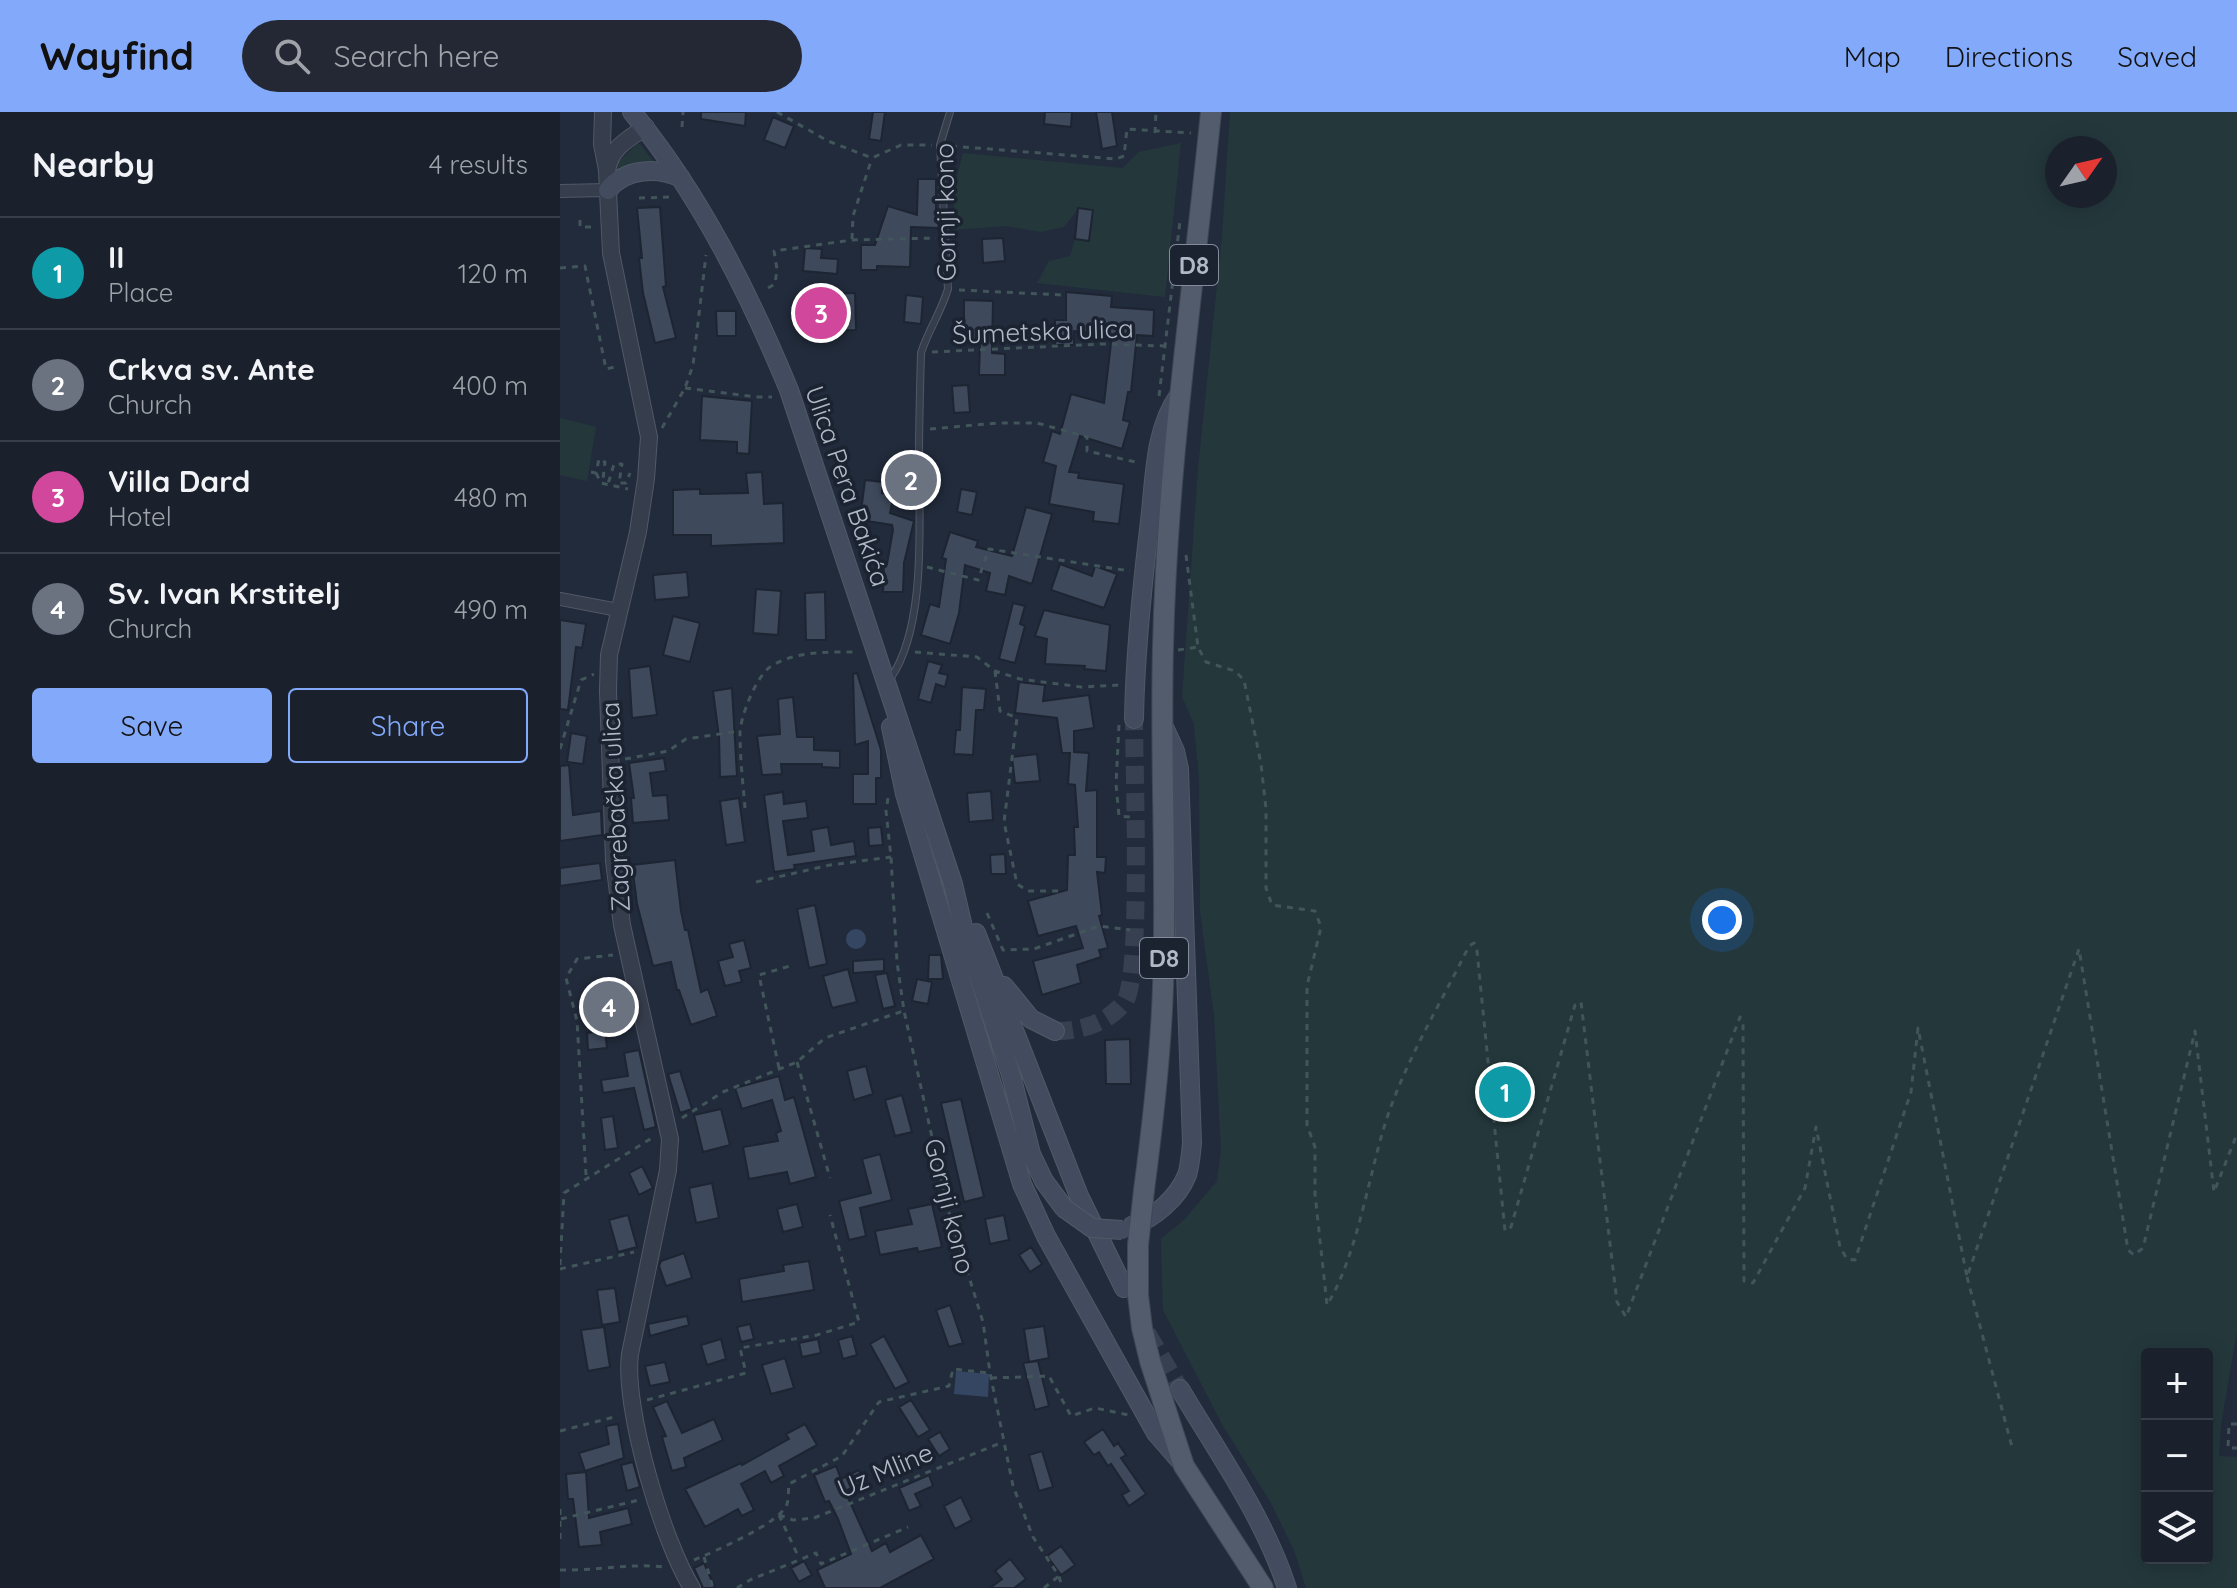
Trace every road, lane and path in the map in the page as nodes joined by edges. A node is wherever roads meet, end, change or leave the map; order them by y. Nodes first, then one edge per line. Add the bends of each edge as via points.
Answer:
1 (603, 112) edge
2 (632, 112) edge
3 (683, 112) edge
4 (777, 112) edge
5 (950, 112) edge
6 (1156, 112) edge
7 (1211, 112) edge
8 (645, 120) edge
9 (682, 127) dead end
10 (1155, 133) junction
11 (1209, 134) junction
12 (940, 145) junction
13 (872, 158) junction
14 (607, 171) junction
15 (679, 188) junction
16 (608, 190) junction
17 (560, 191) edge
18 (639, 198) dead end
19 (1182, 209) dead end
20 (580, 220) dead end
21 (609, 226) junction
22 (944, 238) junction
23 (852, 240) junction
24 (708, 244) dead end
25 (560, 268) edge
26 (768, 288) dead end
27 (948, 289) junction
28 (1063, 295) dead end
29 (921, 353) junction
30 (619, 366) dead end
31 (685, 388) junction
32 (1179, 395) junction
33 (775, 396) dead end
34 (919, 430) junction
35 (657, 436) dead end
36 (1149, 465) dead end
37 (647, 471) junction
38 (644, 493) junction
39 (1185, 549) dead end
40 (919, 565) junction
41 (1137, 573) dead end
42 (560, 599) edge
43 (618, 610) junction
44 (855, 652) dead end
45 (904, 652) junction
46 (609, 670) junction
47 (995, 671) junction
48 (886, 685) junction
49 (1122, 685) dead end
50 (1127, 718) joint
51 (1162, 725) junction
52 (740, 731) junction
53 (560, 749) edge
54 (618, 760) dead end
55 (745, 808) dead end
56 (886, 811) dead end
57 (1131, 817) dead end
58 (891, 857) junction
59 (756, 882) dead end
60 (953, 884) junction
61 (1058, 891) dead end
62 (987, 913) dead end
63 (1130, 930) dead end
64 (628, 953) junction
65 (790, 966) dead end
66 (993, 973) junction
67 (904, 1011) junction
68 (1055, 1031) dead end
69 (797, 1062) junction
70 (779, 1068) junction
71 (674, 1123) dead end
72 (2237, 1134) edge
73 (656, 1135) dead end
74 (586, 1177) junction
75 (830, 1178) dead end
76 (562, 1193) edge
77 (830, 1215) dead end
78 (654, 1247) junction
79 (560, 1267) edge
80 (1967, 1277) junction
81 (1124, 1288) dead end
82 (990, 1375) junction
83 (1180, 1389) tunnel mouth
84 (633, 1408) junction
85 (1143, 1409) junction
86 (2237, 1424) edge
87 (560, 1431) edge
88 (1003, 1442) junction
89 (2012, 1447) dead end
90 (2237, 1448) edge
91 (1184, 1466) junction
92 (655, 1496) junction
93 (560, 1509) edge
94 (779, 1515) junction
95 (561, 1519) edge
96 (908, 1527) dead end
97 (560, 1537) edge
98 (560, 1543) edge
99 (703, 1556) junction
100 (799, 1558) junction
101 (687, 1563) dead end
102 (672, 1567) dead end
103 (560, 1570) edge
104 (1059, 1576) junction
105 (692, 1588) edge
106 (713, 1588) edge
107 (737, 1588) edge
108 (1044, 1588) edge
109 (1062, 1588) edge
110 (1263, 1588) edge
111 (1287, 1588) edge

1 - 14 street, Zagrebačka ulica
2 - 8 main road, Ulica Pera Bakića
3 - 9 path
4 - 13 path
5 - 12 lane, Gornji kono
6 - 10 path
7 - 11 main road, D8
8 - 14 street via 617,148
8 - 15 main road, Ulica Pera Bakića
10 - 11 path
10 - 12 path via 1127,129 1124,156 1116,159
11 - 32 main road, D8
12 - 13 path via 901,145
12 - 22 lane, Gornji kono
13 - 23 path via 853,216
14 - 16 street, Zagrebačka ulica
15 - 16 main road via 661,171 639,172
15 - 18 path
15 - 48 main road, Ulica Pera Bakića via 719,242 784,378
16 - 17 street
16 - 21 street, Zagrebačka ulica
19 - 29 path, Šumetska ulica via 1165,346
20 - 21 path via 580,227
21 - 37 street, Zagrebačka ulica via 646,417
22 - 23 path
22 - 27 lane, Gornji kono
23 - 26 path via 774,251 775,284
24 - 31 path via 693,365
25 - 30 path via 585,266 606,369
27 - 28 path
27 - 29 lane, Gornji kono
29 - 34 lane, Gornji kono
31 - 33 path
31 - 35 path
32 - 50 main road via 1166,416 1153,492
32 - 51 main road, D8
34 - 36 path via 1037,423 1087,437 1087,451
34 - 40 lane, Gornji kono
37 - 38 street, Zagrebačka ulica
37 - 38 path via 631,469 626,483 619,483 622,464 614,464 609,481 603,479 605,462 599,459 594,473 601,483
38 - 43 street, Zagrebačka ulica
39 - 80 path via 1198,647 1206,662 1235,671 1244,680 1266,809 1266,888 1272,905 1315,911 1321,927 1307,986 1307,1125 1315,1147 1327,1305 1359,1222 1404,1071 1474,943 1505,1231 1511,1227 1575,1005 1581,1002 1617,1302 1626,1317 1740,1017 1744,1281 1753,1283 1805,1188 1816,1127 1840,1247 1847,1259 1855,1260 1911,1092 1918,1028
40 - 41 path via 978,580 989,549
40 - 45 lane, Gornji kono
42 - 43 street
43 - 46 street, Zagrebačka ulica
44 - 52 path via 814,653 769,667 755,684
45 - 47 path via 977,657
45 - 48 lane, Gornji kono
46 - 53 path via 581,680
46 - 64 street, Zagrebačka ulica via 614,861
47 - 49 path via 1081,687
47 - 61 path via 1000,711 1017,718 1004,822 1017,884 1028,891
48 - 60 main road, Ulica Pera Bakića
48 - 85 main road via 905,794 1022,1184
50 - 57 path via 1116,784 1119,816
51 - 60 main road, bridge via 1179,769 1192,1143 1187,1175 1176,1194 1144,1222 1122,1230 1092,1228 1064,1208 1044,1181 1031,1154
51 - 91 main road, D8, bridge via 1163,987 1138,1245 1138,1295 1157,1384
52 - 54 path via 686,739 668,751
52 - 55 path
56 - 58 path, Gornji kono
58 - 59 path
58 - 67 path, Gornji kono
60 - 66 main road
62 - 63 path via 1003,950 1034,949 1099,926
64 - 74 path via 577,959 566,978 577,1021
64 - 78 street, Zagrebačka ulica via 670,1139
65 - 70 path via 759,975
66 - 68 main road via 1031,1019
66 - 81 main road via 1079,1196
67 - 69 path via 825,1038
67 - 82 path, Gornji kono via 948,1209 983,1322
69 - 70 path
69 - 75 path
70 - 71 path via 723,1092
72 - 80 path via 2214,1192 2195,1031 2143,1248 2134,1255 2128,1250 2079,949
73 - 74 path
74 - 76 path
76 - 79 path
77 - 84 path via 859,1322 740,1348 746,1373
78 - 79 path
78 - 84 street, Zagrebačka ulica via 630,1354
80 - 89 path
82 - 85 path via 1049,1376 1071,1416 1095,1408 1127,1416
82 - 88 path, Gornji kono
82 - 94 path via 953,1369 949,1386 879,1402 842,1456 789,1484 787,1506
83 - 111 main road via 1259,1523
84 - 87 path
84 - 92 street, Zagrebačka ulica
85 - 91 main road
86 - 90 path via 2229,1424 2228,1448
88 - 94 path, Uz Mline via 814,1518
88 - 104 path, Gornji kono via 1022,1512
91 - 110 main road, D8
92 - 95 path
92 - 105 street, Zagrebačka ulica via 669,1542
93 - 95 path
94 - 99 path
94 - 100 path
95 - 97 path
96 - 100 path via 821,1564 816,1553
97 - 98 path
99 - 101 path
99 - 106 path
100 - 107 path
102 - 103 path
104 - 108 path
104 - 109 path, Gornji kono

